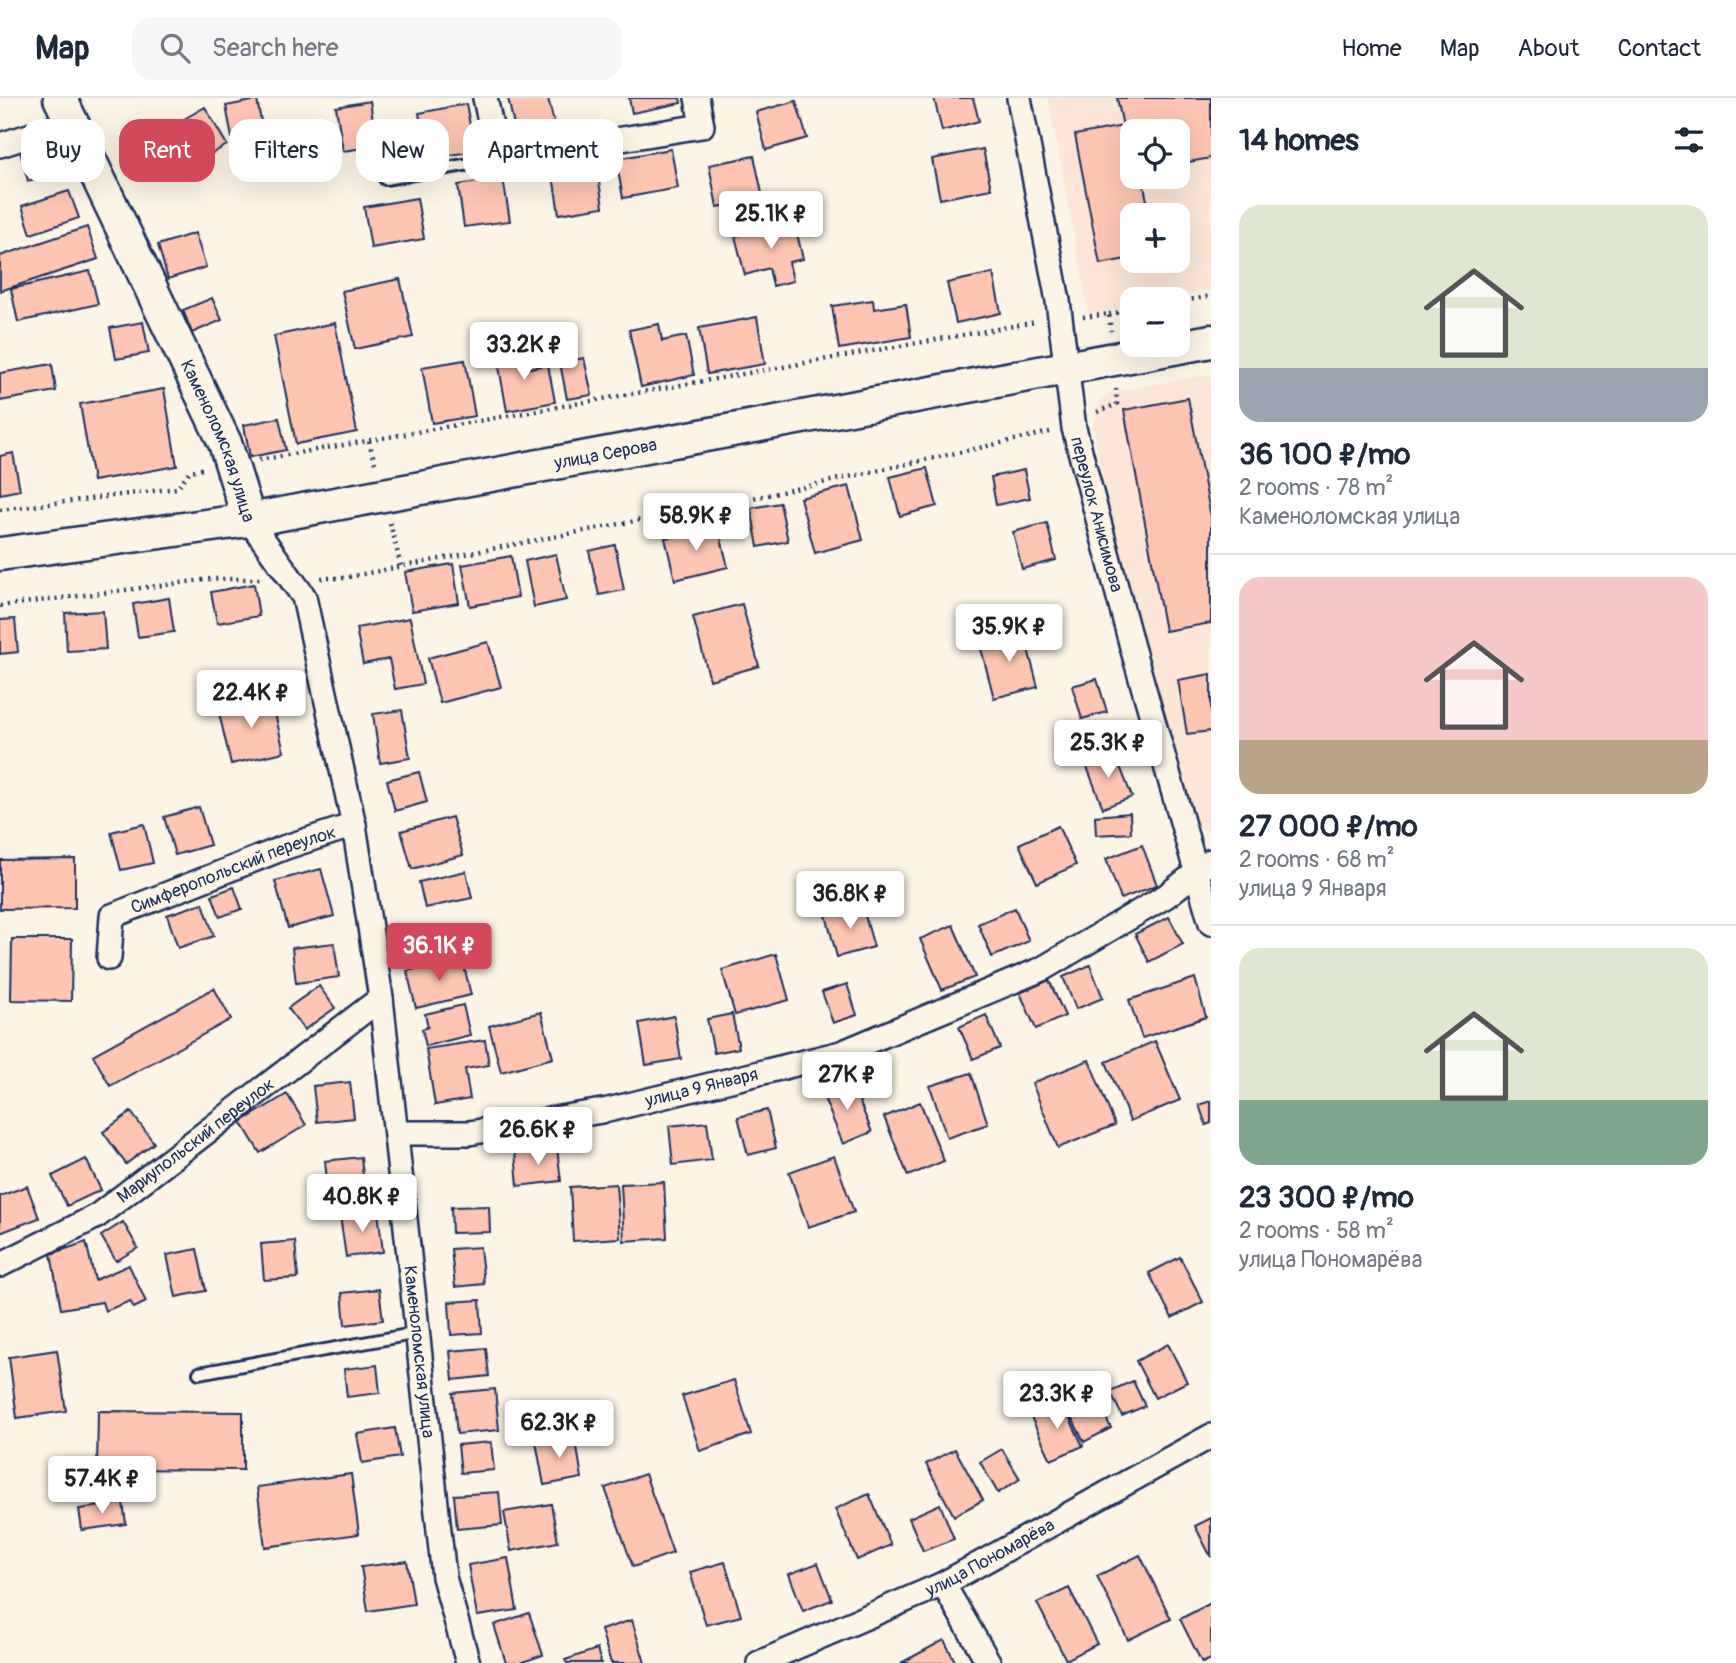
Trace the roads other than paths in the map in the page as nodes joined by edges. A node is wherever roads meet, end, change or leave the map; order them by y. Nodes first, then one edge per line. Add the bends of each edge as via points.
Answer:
1 (485, 98) edge
2 (697, 98) edge
3 (1018, 98) edge
4 (66, 110) edge
5 (489, 119) edge
6 (623, 139) edge
7 (0, 145) edge
8 (1211, 341) edge
9 (1066, 370) junction
10 (249, 520) junction
11 (0, 554) edge
12 (354, 825) junction
13 (1203, 866) edge
14 (1211, 923) edge
15 (109, 958) dead end
16 (381, 998) junction
17 (396, 1133) junction
18 (0, 1265) edge
19 (418, 1333) junction
20 (200, 1373) dead end
21 (1211, 1436) edge
22 (943, 1584) junction
23 (468, 1663) edge
24 (759, 1663) edge
25 (989, 1663) edge

1 - 5 street
2 - 6 street via 702,126
3 - 9 street, переулок Анисимова via 1058,301
4 - 7 street
4 - 10 main road, Каменоломская улица via 225,443
8 - 9 main road, улица Серова
9 - 10 main road, улица Серова
9 - 13 street, переулок Анисимова via 1077,440
10 - 11 main road, улица Серова
10 - 12 street, Каменоломская улица via 304,597
12 - 15 street, Симферопольский переулок via 112,916
12 - 16 street, Каменоломская улица
13 - 14 street, переулок Анисимова
13 - 17 street, улица 9 Января via 1166,896 1042,970 841,1053 608,1110 469,1133
16 - 17 street, Каменоломская улица
16 - 18 street, Мариупольский переулок via 97,1216
17 - 19 street, Каменоломская улица
19 - 20 lane
19 - 23 street, Каменоломская улица via 444,1577
21 - 22 street, улица Пономарёва
22 - 24 street, улица Пономарёва
22 - 25 street

